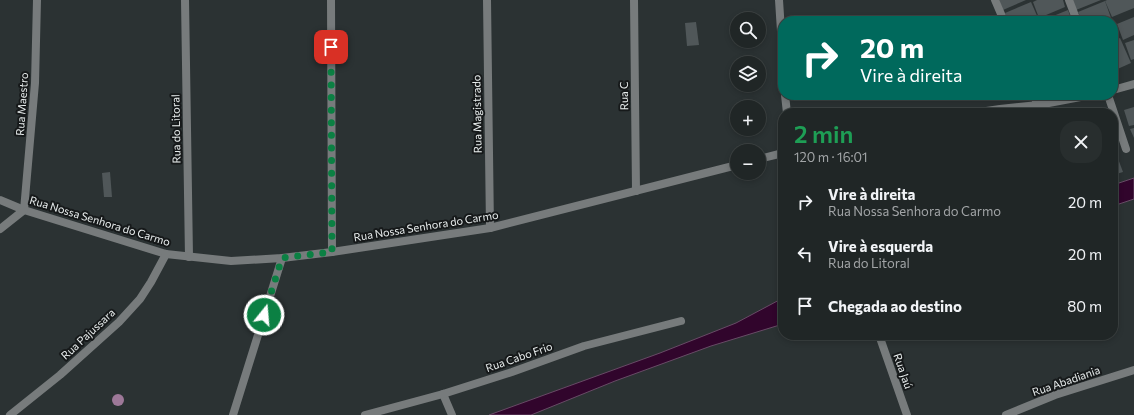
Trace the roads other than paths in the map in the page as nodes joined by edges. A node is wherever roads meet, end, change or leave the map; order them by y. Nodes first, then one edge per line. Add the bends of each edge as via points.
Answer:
1 (37, 0) edge
2 (185, 0) edge
3 (331, 0) edge
4 (487, 0) edge
5 (634, 0) edge
6 (779, 0) edge
7 (996, 0) edge
8 (1069, 0) edge
9 (780, 16) edge
10 (1002, 16) edge
11 (1075, 16) edge
12 (1134, 84) edge
13 (1118, 89) edge
14 (1072, 100) edge
15 (1043, 108) edge
16 (1118, 125) edge
17 (1126, 149) dead end
18 (778, 154) edge
19 (766, 157) edge
20 (730, 167) edge
21 (636, 191) junction
22 (0, 200) edge
23 (24, 210) junction
24 (490, 228) junction
25 (0, 229) edge
26 (332, 252) junction
27 (166, 254) junction
28 (189, 257) junction
29 (282, 258) junction
30 (681, 321) dead end
31 (881, 340) edge
32 (1134, 370) edge
33 (443, 394) junction
34 (10, 415) edge
35 (233, 415) edge
36 (365, 415) edge
37 (452, 415) edge
38 (907, 415) edge
39 (1006, 415) edge

1 - 23 street, Rua Maestro via 35,83
2 - 28 street, Rua do Litoral
3 - 26 street
4 - 24 street, Rua Magistrado
5 - 21 street, Rua C
6 - 9 street
7 - 10 street
8 - 11 street
12 - 13 street
14 - 15 street
16 - 17 street
18 - 19 street
20 - 21 street, Rua Nossa Senhora do Carmo
21 - 24 street, Rua Nossa Senhora do Carmo
22 - 23 street, Rua Nossa Senhora do Carmo
23 - 25 street
23 - 27 street, Rua Nossa Senhora do Carmo
24 - 26 street, Rua Nossa Senhora do Carmo
26 - 29 street, Rua Nossa Senhora do Carmo
27 - 28 street, Rua Nossa Senhora do Carmo
27 - 34 street, Rua Pajussara via 140,299 119,322 60,375
28 - 29 street, Rua Nossa Senhora do Carmo via 231,260
29 - 35 street
30 - 33 street, Rua Cabo Frio via 584,346
31 - 38 street, Rua Jaú
32 - 39 street, Rua Abadiania via 1055,395
33 - 36 street, Rua Cabo Frio
33 - 37 street

